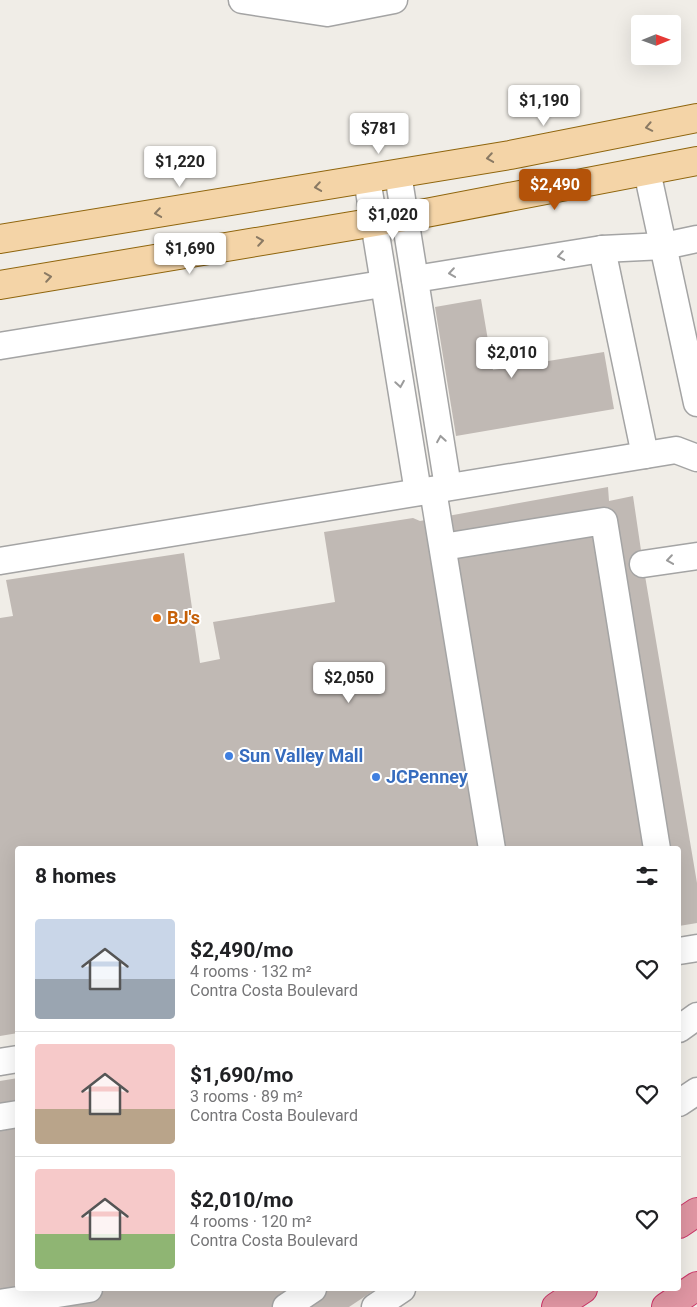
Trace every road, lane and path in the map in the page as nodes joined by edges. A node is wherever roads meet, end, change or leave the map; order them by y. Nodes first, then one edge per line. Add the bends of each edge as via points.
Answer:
1 (242, 0) edge
2 (394, 0) edge
3 (697, 118) edge
4 (697, 161) edge
5 (647, 171) junction
6 (398, 174) junction
7 (366, 179) junction
8 (405, 217) junction
9 (374, 222) junction
10 (0, 238) edge
11 (697, 239) edge
12 (664, 246) junction
13 (602, 249) junction
14 (414, 278) junction
15 (382, 284) junction
16 (0, 285) edge
17 (424, 338) junction
18 (393, 344) junction
19 (0, 346) edge
20 (697, 403) edge
21 (645, 455) junction
22 (697, 458) edge
23 (433, 490) junction
24 (443, 547) junction
25 (697, 556) edge
26 (0, 561) edge
27 (643, 564) dead end
28 (492, 846) edge
29 (657, 846) edge
30 (697, 948) edge
31 (681, 951) edge
32 (697, 1016) edge
33 (681, 1028) edge
34 (15, 1060) edge
35 (0, 1062) edge
36 (697, 1091) edge
37 (681, 1102) edge
38 (15, 1114) edge
39 (0, 1117) edge
40 (697, 1212) edge
41 (681, 1223) edge
42 (697, 1286) edge
43 (76, 1291) edge
44 (310, 1291) edge
45 (399, 1291) edge
46 (580, 1291) edge
47 (0, 1303) edge
48 (286, 1307) edge
49 (375, 1307) edge
50 (556, 1307) edge
51 (666, 1307) edge

1 - 2 street via 327,13
3 -> 6 main road
4 - 5 main road
5 - 8 main road
5 - 12 street
6 - 7 main road
6 - 8 street
7 - 9 street
7 -> 10 main road
8 - 9 main road
8 - 14 street
9 - 15 street
16 -> 9 main road
11 - 12 street
12 - 13 street
12 - 20 street
13 -> 14 street
13 - 21 street
14 - 17 street
15 - 18 street
15 - 19 street
17 - 18 street
23 -> 17 street
18 -> 23 street
21 - 22 street via 676,450
21 - 23 street
23 - 24 street
23 - 26 street
24 - 28 street
24 - 29 street via 604,521
25 -> 27 street
30 - 31 street
32 - 33 street
34 - 35 street
36 - 37 street
38 - 39 street
40 - 41 highway
42 - 51 highway
43 - 47 street
44 - 48 street
45 - 49 street
46 - 50 highway

